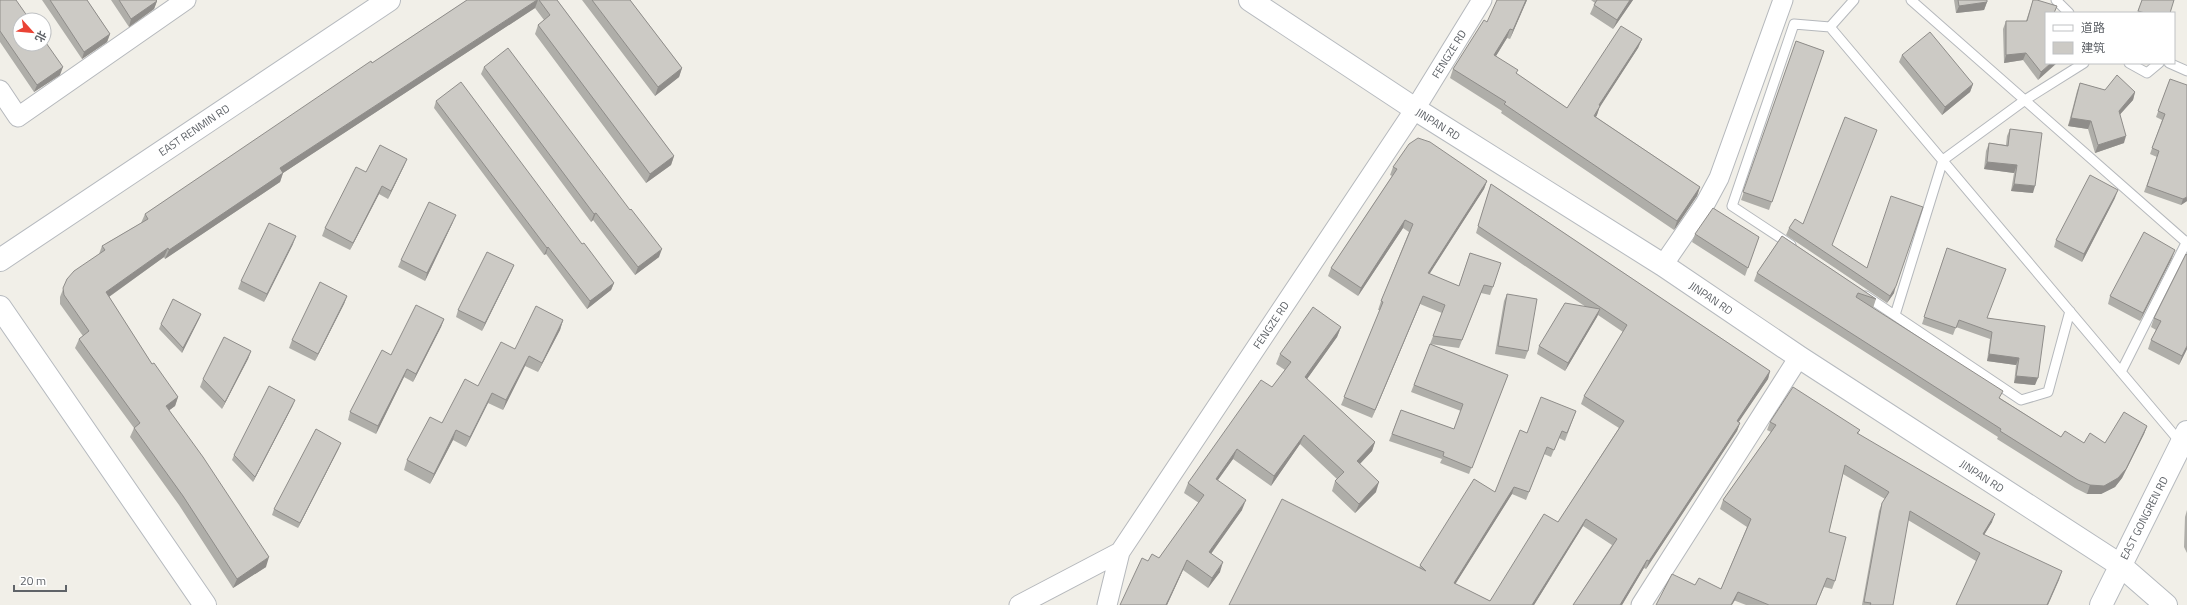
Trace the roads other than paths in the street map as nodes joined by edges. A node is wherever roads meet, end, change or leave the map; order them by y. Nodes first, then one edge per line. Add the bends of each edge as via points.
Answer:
1 (186, 0) edge
2 (389, 0) edge
3 (1250, 0) edge
4 (1482, 0) edge
5 (1783, 0) edge
6 (1854, 0) edge
7 (1911, 0) edge
8 (2056, 0) edge
9 (2068, 12) edge
10 (1830, 27) junction
11 (2082, 64) edge
12 (2131, 64) edge
13 (2157, 64) edge
14 (2171, 64) edge
15 (2187, 71) edge
16 (0, 90) edge
17 (2025, 100) junction
18 (1414, 109) junction
19 (1943, 160) junction
20 (2186, 242) edge
21 (1797, 249) edge
22 (0, 260) edge
23 (1663, 265) junction
24 (1856, 289) edge
25 (0, 307) edge
26 (2070, 311) junction
27 (1895, 315) junction
28 (1799, 357) junction
29 (2121, 372) junction
30 (2184, 438) edge
31 (1120, 552) junction
32 (2120, 565) junction
33 (205, 605) edge
34 (1020, 605) edge
35 (1107, 605) edge
36 (1641, 605) edge
37 (2101, 605) edge
38 (2166, 605) edge

1 - 16 street via 18,117
2 - 22 main road, EAST RENMIN RD
3 - 18 main road, JINPAN RD
4 - 18 street, FENGZE RD
5 - 23 street via 1719,178 1705,204
6 - 10 lane
7 - 17 lane
8 - 9 lane
10 - 19 lane
10 - 21 lane via 1794,24 1732,206
11 - 17 lane
12 - 13 lane via 2147,73
14 - 15 lane
17 - 19 lane
17 - 20 lane
18 - 23 main road, JINPAN RD
18 - 31 street, FENGZE RD
19 - 26 lane
19 - 27 lane
20 - 29 lane
23 - 28 main road, JINPAN RD
24 - 27 lane
25 - 33 main road
26 - 27 lane via 2048,392 2021,400
26 - 29 lane
28 - 32 main road, JINPAN RD
28 - 36 street
29 - 30 lane
30 - 32 main road, EAST GONGREN RD
31 - 34 street, FENGZE RD
31 - 35 street
32 - 37 main road, EAST GONGREN RD
32 - 38 main road, JINPAN RD

